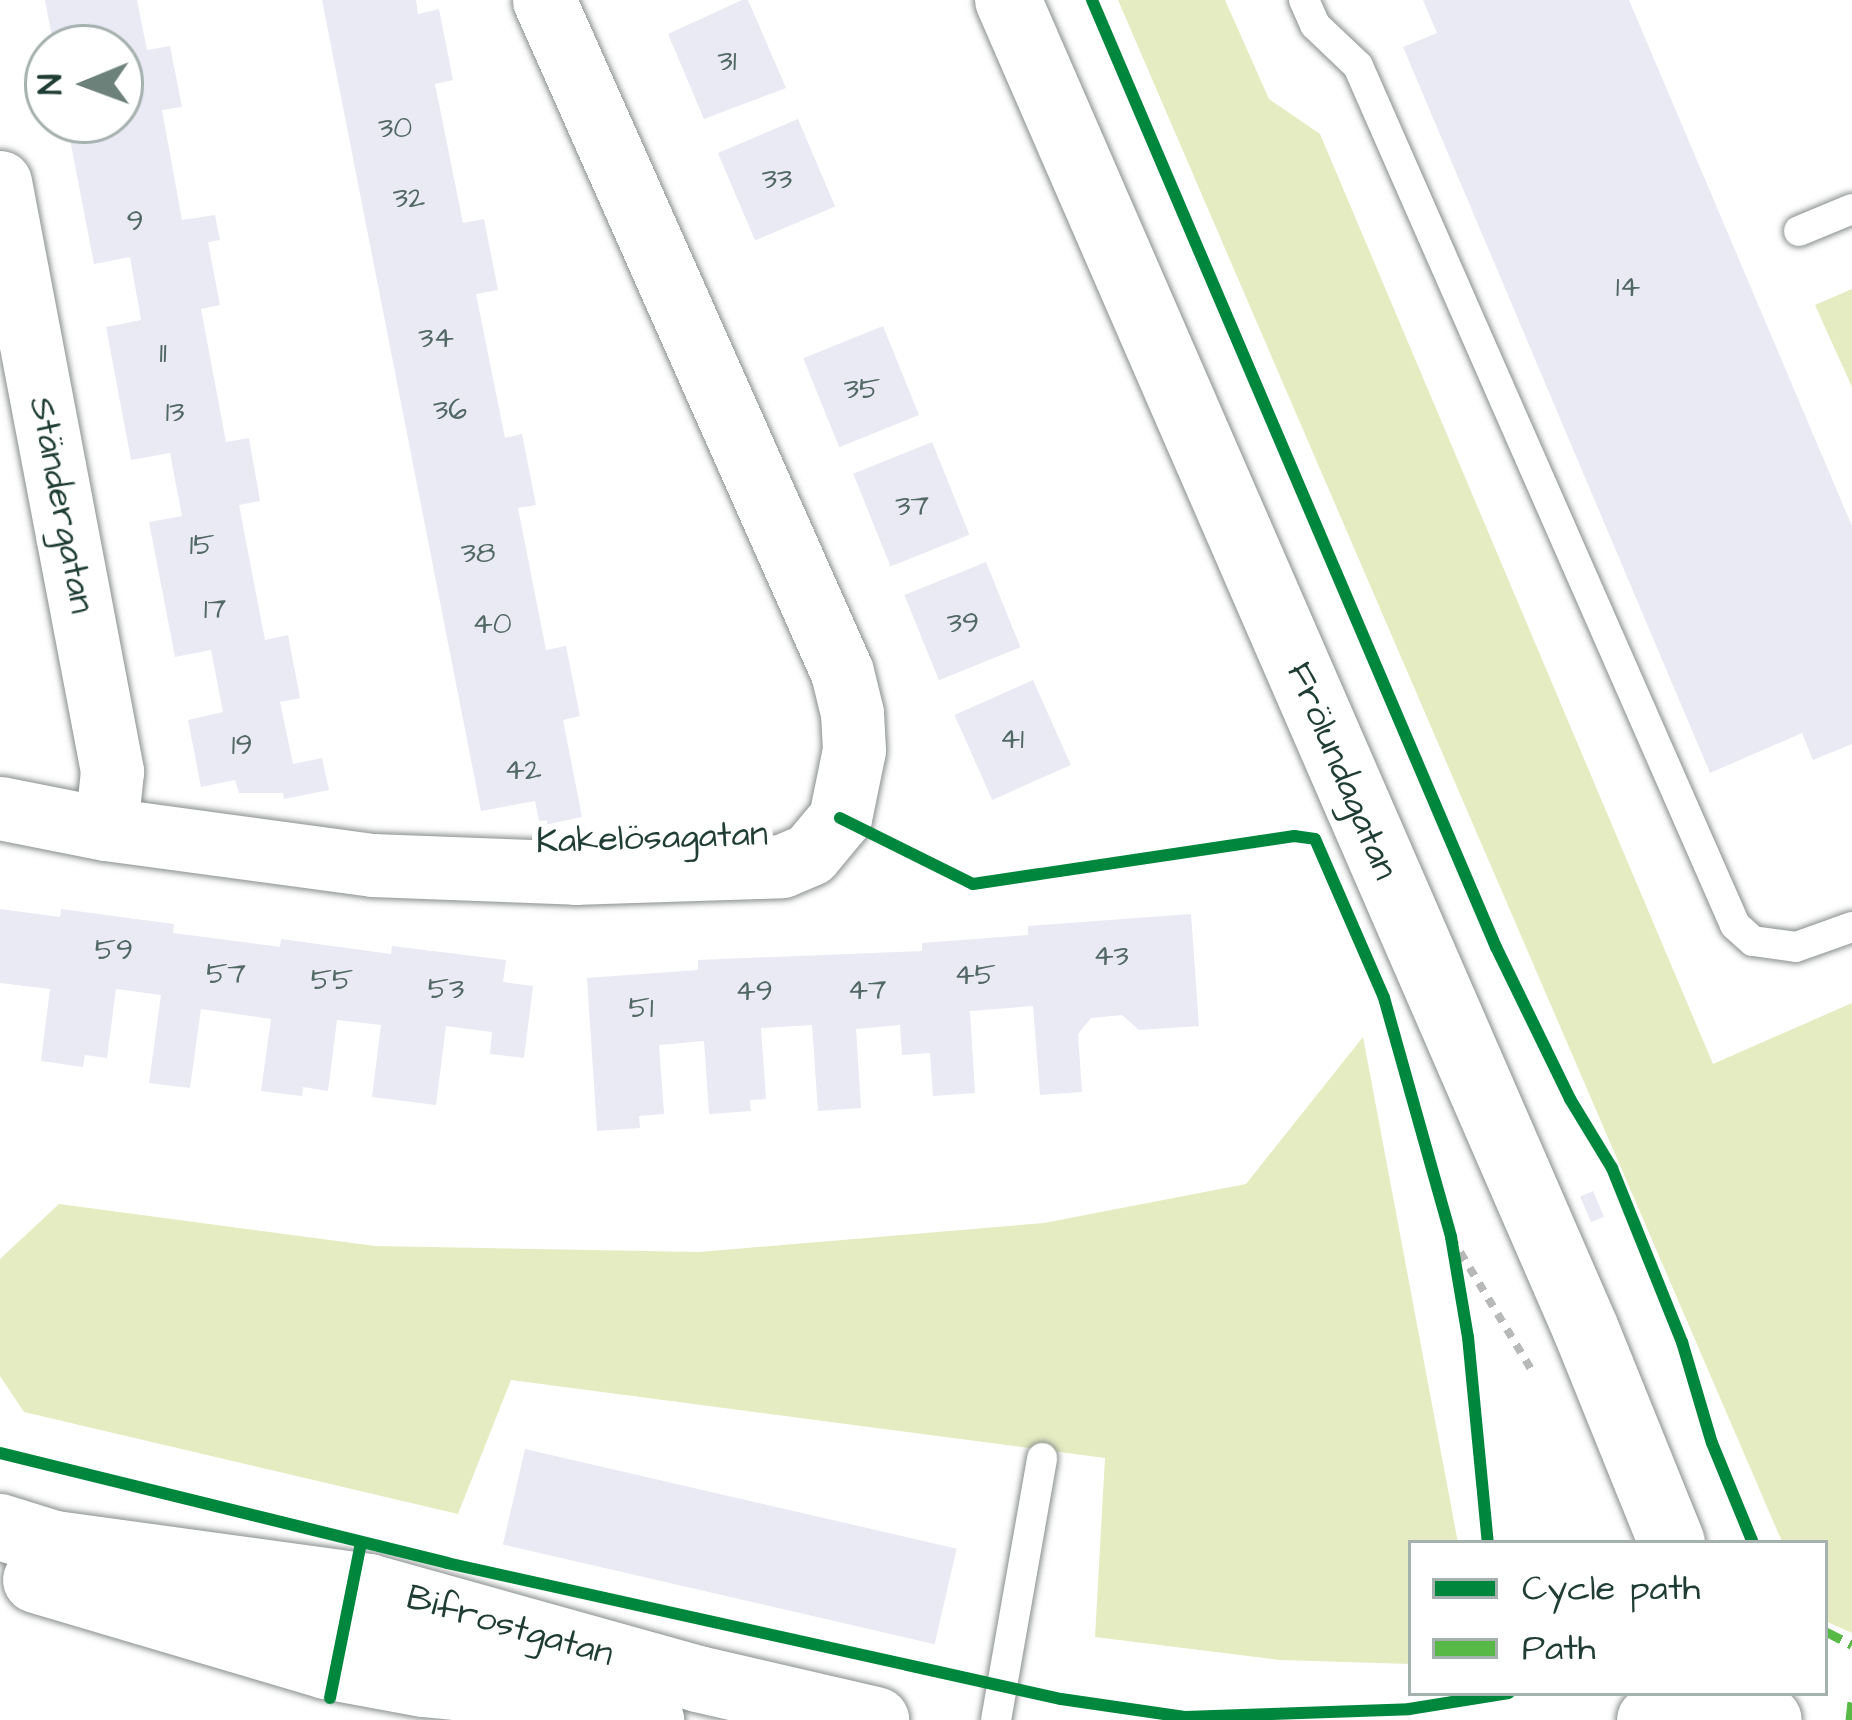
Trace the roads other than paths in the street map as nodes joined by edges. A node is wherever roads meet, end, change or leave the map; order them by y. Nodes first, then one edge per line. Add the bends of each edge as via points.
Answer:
1 (544, 0) edge
2 (1008, 0) edge
3 (1304, 0) edge
4 (0, 182) edge
5 (1852, 209) edge
6 (1799, 231) dead end
7 (0, 808) edge
8 (106, 829) junction
9 (1852, 927) edge
10 (1042, 1458) dead end
11 (0, 1527) edge
12 (1671, 1540) edge
13 (0, 1568) edge
14 (153, 1613) junction
15 (1686, 1704) edge
16 (651, 1720) edge
17 (770, 1720) edge
18 (876, 1720) edge
19 (996, 1720) edge
20 (1769, 1720) edge

1 - 8 street, Kakelösagatan via 842,672 854,750 840,818 810,854 782,866 720,871 372,866
2 - 12 street, Frölundagatan
3 - 9 lane via 1315,25 1358,66 1735,925 1753,941 1796,947
4 - 8 street, Ständergatan via 112,771
5 - 6 lane
7 - 8 street, Kakelösagatan
10 - 19 lane
11 - 18 street, Bifrostgatan via 55,1544 369,1587
13 - 14 street, Bifrostgatan
14 - 16 street, Bifrostgatan via 326,1666 546,1696
14 - 17 lane via 184,1604 371,1628
15 - 20 street via 1739,1703

